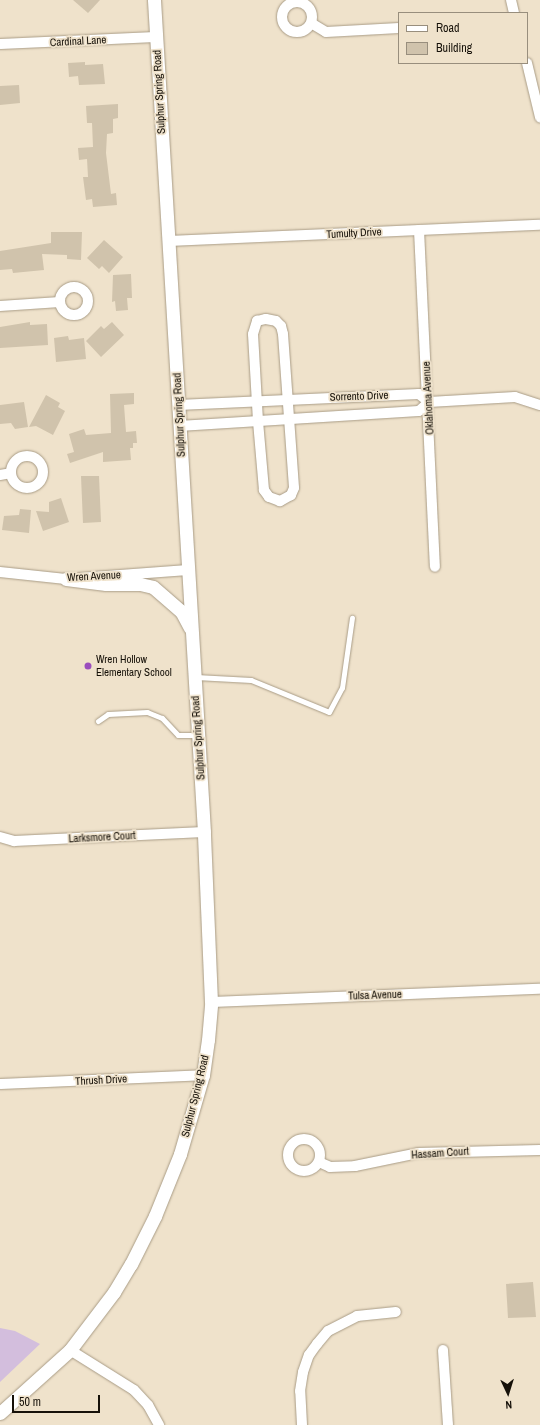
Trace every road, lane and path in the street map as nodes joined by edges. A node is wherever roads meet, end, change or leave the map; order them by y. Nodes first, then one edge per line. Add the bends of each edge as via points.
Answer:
1 (154, 0) edge
2 (511, 0) edge
3 (514, 12) edge
4 (311, 23) dead end
5 (398, 28) edge
6 (156, 37) junction
7 (0, 44) edge
8 (527, 64) edge
9 (540, 117) edge
10 (540, 225) edge
11 (419, 230) junction
12 (168, 241) junction
13 (60, 302) dead end
14 (0, 306) edge
15 (287, 398) junction
16 (257, 401) junction
17 (429, 402) junction
18 (540, 405) edge
19 (178, 406) junction
20 (290, 420) junction
21 (258, 421) junction
22 (180, 426) junction
23 (11, 473) dead end
24 (0, 475) edge
25 (435, 567) dead end
26 (188, 570) junction
27 (0, 572) edge
28 (66, 579) junction
29 (352, 618) dead end
30 (192, 632) junction
31 (195, 677) junction
32 (98, 721) dead end
33 (198, 735) junction
34 (204, 832) junction
35 (0, 837) edge
36 (540, 989) edge
37 (211, 1002) junction
38 (202, 1075) junction
39 (0, 1084) edge
40 (540, 1150) edge
41 (319, 1162) dead end
42 (396, 1312) dead end
43 (70, 1350) junction
44 (443, 1350) dead end
45 (0, 1413) edge
46 (159, 1425) edge
47 (302, 1425) edge
48 (448, 1425) edge

1 - 6 main road, Sulphur Spring Road
2 - 3 street
4 - 5 street via 326,32
6 - 7 street, Cardinal Lane
6 - 12 main road, Sulphur Spring Road
8 - 9 street
10 - 11 street, Tumulty Drive
11 - 12 street, Tumulty Drive
11 - 17 street, Oklahoma Avenue
12 - 19 main road, Sulphur Spring Road
13 - 14 street
15 - 16 street, Sorrento Drive
15 - 16 street via 281,326 276,321 266,318 257,321 254,329
15 - 17 street, Sorrento Drive via 419,394
15 - 20 street
16 - 19 street, Sorrento Drive
16 - 21 street
17 - 18 street, Sorrento Drive via 515,397
17 - 20 street, Sorrento Drive via 419,411
17 - 25 street, Oklahoma Avenue
19 - 22 main road, Sulphur Spring Road
20 - 21 street, Sorrento Drive
20 - 21 street via 294,488 291,495 280,501 269,498 264,490
21 - 22 street, Sorrento Drive
22 - 26 main road, Sulphur Spring Road
23 - 24 street
26 - 28 street, Wren Avenue
26 - 30 main road, Sulphur Spring Road
27 - 28 street, Wren Avenue
28 - 30 main road via 153,587 181,611
29 - 31 lane via 342,688 329,712 251,680
30 - 31 main road, Sulphur Spring Road
31 - 33 main road, Sulphur Spring Road
32 - 33 lane via 108,714 156,713 178,735
33 - 34 main road, Sulphur Spring Road
34 - 35 street, Larksmore Court via 14,841
34 - 37 main road, Sulphur Spring Road
36 - 37 street, Tulsa Avenue
37 - 38 main road, Sulphur Spring Road
38 - 39 street, Thrush Drive
38 - 43 main road, Sulphur Spring Road via 180,1154 152,1223 114,1292
40 - 41 street, Hassam Court via 418,1153 355,1166 330,1167
42 - 47 street via 357,1316 328,1331 317,1344 308,1355 303,1372 300,1390
43 - 45 main road, Sulphur Spring Road
43 - 46 street via 134,1390 148,1405
44 - 48 street

